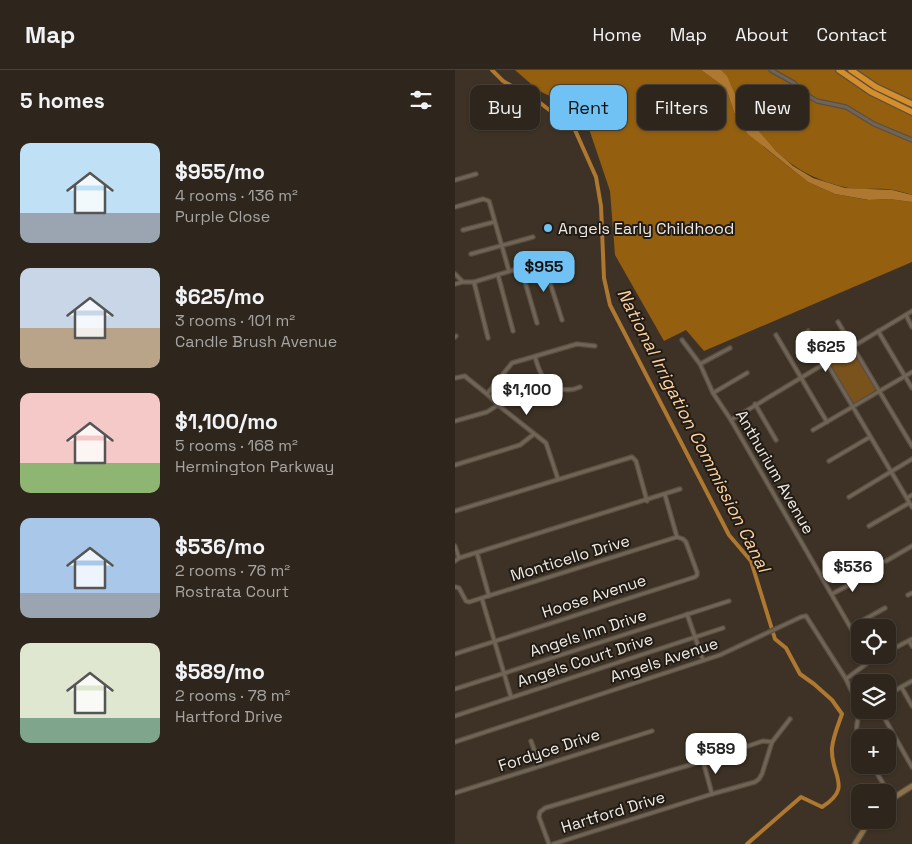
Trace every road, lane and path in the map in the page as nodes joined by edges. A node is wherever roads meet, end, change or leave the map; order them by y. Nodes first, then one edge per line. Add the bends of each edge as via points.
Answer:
1 (771, 70) edge
2 (835, 70) edge
3 (839, 70) edge
4 (851, 70) edge
5 (847, 76) junction
6 (912, 104) edge
7 (912, 112) edge
8 (912, 140) edge
9 (476, 174) dead end
10 (455, 180) edge
11 (455, 207) edge
12 (494, 222) junction
13 (463, 230) dead end
14 (533, 237) dead end
15 (501, 246) junction
16 (471, 254) dead end
17 (521, 268) junction
18 (509, 271) junction
19 (455, 274) edge
20 (497, 275) junction
21 (463, 282) junction
22 (474, 282) junction
23 (455, 284) edge
24 (912, 312) edge
25 (906, 315) junction
26 (562, 320) dead end
27 (838, 322) dead end
28 (537, 323) dead end
29 (912, 327) edge
30 (513, 331) dead end
31 (808, 331) dead end
32 (878, 331) junction
33 (776, 335) dead end
34 (488, 338) dead end
35 (682, 340) dead end
36 (595, 346) dead end
37 (853, 346) junction
38 (730, 348) dead end
39 (535, 357) junction
40 (827, 362) junction
41 (700, 364) junction
42 (912, 372) edge
43 (747, 373) dead end
44 (905, 376) junction
45 (801, 377) junction
46 (455, 378) edge
47 (580, 387) dead end
48 (912, 388) edge
49 (879, 391) junction
50 (713, 392) junction
51 (487, 394) junction
52 (755, 404) junction
53 (498, 405) junction
54 (853, 407) junction
55 (731, 420) junction
56 (455, 421) edge
57 (827, 422) junction
58 (813, 430) dead end
59 (534, 434) junction
60 (870, 437) junction
61 (776, 440) dead end
62 (912, 446) edge
63 (912, 459) edge
64 (829, 461) dead end
65 (455, 465) edge
66 (891, 472) junction
67 (558, 479) junction
68 (680, 490) dead end
69 (912, 494) edge
70 (665, 495) junction
71 (849, 497) dead end
72 (907, 498) junction
73 (647, 501) junction
74 (910, 502) junction
75 (912, 507) edge
76 (455, 511) edge
77 (869, 526) dead end
78 (677, 537) junction
79 (455, 546) edge
80 (912, 546) edge
81 (477, 553) junction
82 (457, 560) edge
83 (886, 561) dead end
84 (866, 576) dead end
85 (456, 586) edge
86 (832, 594) junction
87 (489, 596) junction
88 (481, 598) junction
89 (729, 601) dead end
90 (885, 608) dead end
91 (687, 614) junction
92 (865, 619) edge
93 (851, 627) edge
94 (723, 628) dead end
95 (695, 637) junction
96 (911, 640) edge
97 (495, 642) junction
98 (912, 646) edge
99 (896, 648) edge
100 (455, 654) edge
101 (703, 660) junction
102 (867, 664) edge
103 (504, 673) junction
104 (846, 679) junction
105 (912, 682) edge
106 (901, 688) junction
107 (455, 689) edge
108 (851, 690) edge
109 (896, 690) edge
110 (511, 697) junction
111 (912, 706) edge
112 (455, 716) edge
113 (790, 719) dead end
114 (885, 719) edge
115 (651, 731) dead end
116 (531, 741) dead end
117 (455, 742) edge
118 (772, 742) junction
119 (703, 761) junction
120 (540, 766) junction
121 (912, 767) edge
122 (912, 786) edge
123 (455, 793) edge
124 (712, 794) junction
125 (896, 796) edge
126 (864, 829) edge
127 (551, 844) edge
128 (855, 844) edge

1 - 8 street via 817,101 845,107
2 - 5 highway
3 - 5 highway
4 - 6 highway via 876,87
5 - 7 highway
9 - 10 street
11 - 12 street via 487,199
12 - 13 street
12 - 15 street
14 - 15 street
15 - 16 street
15 - 18 street
17 - 18 street
17 - 26 street via 543,261
17 - 28 street
18 - 20 street
19 - 21 street
20 - 22 street
20 - 30 street
21 - 22 street
21 - 23 street
22 - 34 street
24 - 25 street
25 - 29 street
25 - 32 street
27 - 37 street
31 - 40 street
32 - 37 street
32 - 44 street
33 - 45 street
35 - 41 street, Anthurium Avenue
36 - 39 street via 577,344
37 - 40 street
37 - 49 street
38 - 41 street
39 - 47 street via 544,379 552,385 567,390
39 - 51 street via 512,363
40 - 45 street
40 - 54 street
41 - 50 street, Anthurium Avenue
42 - 44 street
43 - 50 street
44 - 48 street
44 - 49 street
45 - 52 street
45 - 57 street
46 - 51 street via 465,376
49 - 54 street
49 - 62 street
50 - 55 street, Anthurium Avenue
51 - 53 street
52 - 55 street
52 - 61 street
53 - 56 street via 487,412
53 - 59 street
54 - 57 street
54 - 60 street
55 - 86 street, Anthurium Avenue
57 - 58 street
59 - 65 street via 520,445
59 - 67 street via 549,446
60 - 64 street
60 - 66 street
63 - 66 street
66 - 71 street
66 - 72 street
67 - 73 street via 632,457
67 - 76 street
68 - 70 street
69 - 72 street
70 - 73 street
70 - 78 street
72 - 74 street
73 - 81 street
74 - 75 street
74 - 77 street
78 - 87 street, Monticello Drive
78 - 97 street, Hoose Avenue via 686,542 697,572 695,577
79 - 82 street
80 - 83 street
81 - 82 street
81 - 87 street
84 - 86 street
85 - 88 street, Monticello Drive via 466,601
86 - 93 street, Anthurium Avenue
87 - 88 street, Monticello Drive
88 - 97 street
89 - 91 street, Angels Inn Drive
90 - 92 street
91 - 95 street
91 - 103 street, Angels Inn Drive
94 - 95 street, Angels Court Drive
95 - 101 street
95 - 110 street, Angels Court Drive
96 - 98 street
96 - 99 street
97 - 100 street, Hoose Avenue
97 - 103 street
101 - 104 street, Angels Avenue via 806,616
101 - 117 street, Angels Avenue
102 - 104 street
103 - 107 street, Angels Inn Drive
103 - 110 street
104 - 108 street
105 - 106 street
106 - 109 street
106 - 111 street
110 - 112 street, Angels Court Drive
113 - 118 street, Hartford Drive
114 - 121 street
115 - 120 street, Fordyce Drive
116 - 120 street
118 - 119 street via 763,741
118 - 124 street, Hartford Drive via 759,780
119 - 124 street
119 - 127 street via 545,808 539,817
120 - 123 street, Fordyce Drive
122 - 125 street
124 - 127 street, Hartford Drive
126 - 128 street

